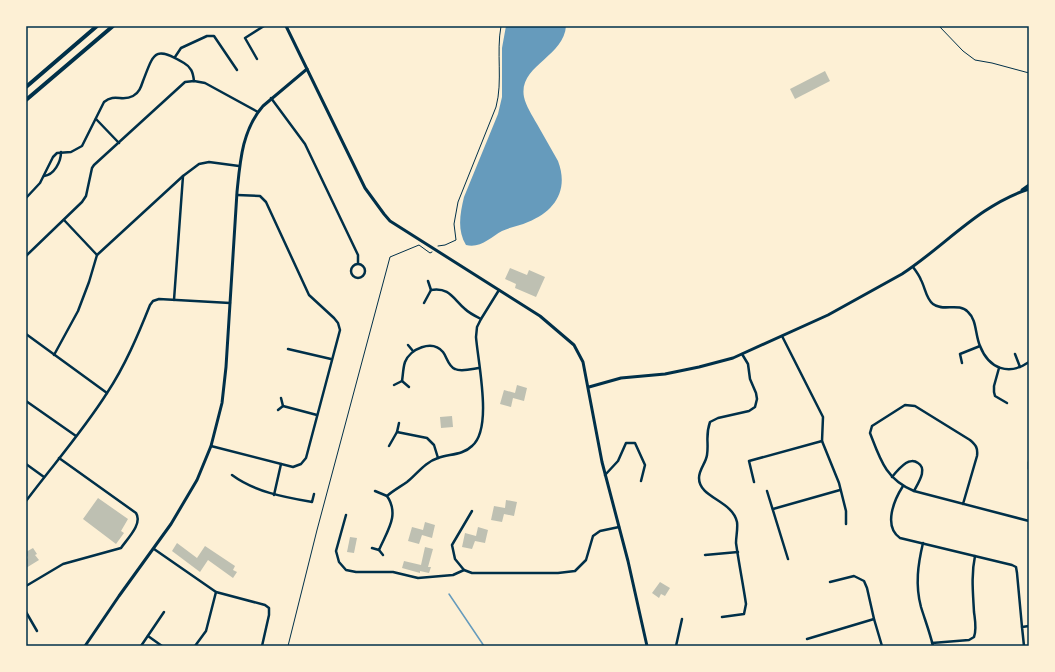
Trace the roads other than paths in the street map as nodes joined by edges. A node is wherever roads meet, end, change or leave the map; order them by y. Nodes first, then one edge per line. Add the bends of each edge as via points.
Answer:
1 (97, 26) edge
2 (113, 26) edge
3 (264, 26) edge
4 (286, 26) edge
5 (175, 57) junction
6 (257, 59) dead end
7 (307, 69) junction
8 (237, 70) dead end
9 (194, 80) junction
10 (26, 87) edge
11 (271, 98) junction
12 (26, 100) edge
13 (258, 112) junction
14 (96, 119) junction
15 (119, 143) junction
16 (61, 152) junction
17 (239, 166) junction
18 (44, 176) junction
19 (183, 176) junction
20 (1029, 185) edge
21 (1029, 189) edge
22 (1021, 192) junction
23 (237, 194) junction
24 (26, 198) edge
25 (64, 220) junction
26 (97, 255) junction
27 (26, 256) edge
28 (358, 264) junction
29 (913, 267) junction
30 (428, 281) dead end
31 (499, 289) junction
32 (431, 290) junction
33 (174, 300) junction
34 (230, 303) junction
35 (424, 303) dead end
36 (481, 319) junction
37 (26, 334) edge
38 (782, 336) junction
39 (408, 345) dead end
40 (980, 346) junction
41 (288, 348) dead end
42 (413, 352) junction
43 (742, 354) junction
44 (1015, 354) dead end
45 (54, 355) junction
46 (331, 359) junction
47 (1029, 362) edge
48 (962, 363) dead end
49 (1020, 367) junction
50 (479, 368) junction
51 (999, 368) junction
52 (402, 381) junction
53 (394, 386) dead end
54 (409, 387) dead end
55 (589, 387) junction
56 (107, 393) junction
57 (281, 398) dead end
58 (26, 401) edge
59 (1006, 403) dead end
60 (283, 406) junction
61 (278, 410) dead end
62 (317, 415) junction
63 (399, 423) dead end
64 (397, 432) junction
65 (76, 436) junction
66 (822, 441) junction
67 (211, 446) junction
68 (389, 446) dead end
69 (59, 458) junction
70 (438, 458) junction
71 (1029, 462) edge
72 (26, 464) edge
73 (282, 464) junction
74 (1029, 469) edge
75 (605, 475) junction
76 (232, 476) dead end
77 (44, 477) junction
78 (892, 477) junction
79 (641, 481) dead end
80 (754, 482) dead end
81 (902, 486) junction
82 (840, 490) junction
83 (375, 491) dead end
84 (767, 491) dead end
85 (914, 491) junction
86 (314, 494) dead end
87 (274, 495) junction
88 (387, 496) junction
89 (26, 501) edge
90 (963, 504) junction
91 (773, 509) junction
92 (472, 511) dead end
93 (346, 515) dead end
94 (1029, 521) edge
95 (846, 524) dead end
96 (619, 527) junction
97 (923, 543) junction
98 (372, 548) dead end
99 (154, 549) junction
100 (379, 550) junction
101 (738, 552) junction
102 (383, 555) dead end
103 (705, 556) dead end
104 (975, 556) junction
105 (788, 559) dead end
106 (464, 570) junction
107 (830, 582) dead end
108 (26, 586) edge
109 (216, 592) junction
110 (26, 612) edge
111 (164, 612) dead end
112 (722, 617) dead end
113 (682, 619) dead end
114 (874, 619) junction
115 (1029, 626) edge
116 (1022, 627) junction
117 (37, 631) dead end
118 (148, 636) junction
119 (807, 639) dead end
120 (933, 645) edge
121 (85, 646) edge
122 (141, 646) edge
123 (162, 646) edge
124 (195, 646) edge
125 (262, 646) edge
126 (647, 646) edge
127 (676, 646) edge
128 (882, 646) edge
129 (1024, 646) edge

1 - 10 highway
2 - 12 highway
3 - 6 street via 245,38
4 - 7 street
5 - 8 street via 181,48 207,36 214,36
5 - 9 street via 192,69
5 - 14 street via 162,53 152,57 137,93 128,98 108,99
7 - 11 street
7 - 31 street via 365,188 390,221
9 - 13 street via 205,83
9 - 15 street via 185,82
11 - 13 street
11 - 28 street via 305,144 358,255
13 - 17 street via 245,139
14 - 15 street
14 - 16 street via 82,146 71,152
15 - 25 street via 94,165 86,196
16 - 18 street via 53,157
16 - 18 street via 61,158 52,173
17 - 19 street via 203,162
17 - 23 street
18 - 24 street
19 - 26 street
19 - 33 street
20 - 22 street
21 - 22 street
22 - 29 street via 986,210
23 - 34 street
23 - 46 street via 260,196 264,199 309,295 338,323 340,330
25 - 26 street
25 - 27 street
26 - 45 street via 78,311
28 - 28 street via 364,266 364,274 355,278 350,270 353,265
29 - 38 street via 840,309
29 - 40 street via 921,278 931,303 941,307 960,307 967,311 972,318
30 - 32 street
31 - 36 street
31 - 55 street via 540,316 574,345 584,362
32 - 35 street
32 - 36 street via 447,292 466,310
33 - 34 street
33 - 56 street via 159,299 150,305
34 - 67 street via 222,404
36 - 50 street via 476,337
37 - 45 street
38 - 43 street
38 - 66 street via 822,417
39 - 42 street
40 - 48 street via 960,354
40 - 51 street via 987,359
41 - 46 street
42 - 50 street via 426,346 436,347 443,352 454,369
42 - 52 street via 405,362
43 - 55 street via 699,367 665,374 621,378
43 - 101 street via 748,364 750,379 756,393 755,407 710,422 707,430 707,456 699,480 701,487 729,508 737,521
44 - 49 street
45 - 56 street
46 - 62 street
47 - 49 street
49 - 51 street
50 - 70 street via 484,414 480,438 468,450
51 - 59 street via 994,392
52 - 53 street
52 - 54 street
55 - 75 street
56 - 65 street
57 - 60 street
58 - 65 street
60 - 61 street
60 - 62 street
62 - 73 street via 306,458 301,464 293,467
63 - 64 street
64 - 68 street
64 - 70 street via 428,438 434,445
65 - 69 street
66 - 80 street via 749,461
66 - 82 street
67 - 73 street
67 - 99 street via 197,480
69 - 77 street
69 - 108 street via 136,513 138,522 121,548 62,564
70 - 88 street via 427,463 406,483 395,488
71 - 74 street
72 - 77 street
73 - 87 street
75 - 79 street via 618,461 626,443 635,443 645,465
75 - 96 street
76 - 87 street via 242,483
77 - 89 street
78 - 81 street
78 - 85 street via 905,464 910,461 917,462 923,471
78 - 90 street via 883,465 870,433 872,426 910,404 976,445 977,456
81 - 85 street
81 - 97 street via 892,506 892,530 900,538
82 - 91 street
82 - 95 street via 846,512
83 - 88 street
84 - 91 street
85 - 90 street
86 - 87 street via 312,502
88 - 100 street via 394,513
90 - 94 street
91 - 105 street
92 - 106 street via 452,545 455,559
93 - 106 street via 336,551 339,562 346,570 393,572 418,578 453,575
96 - 106 street via 600,531 593,536 586,560 575,571 472,573
96 - 126 street
97 - 104 street
97 - 120 street via 917,573 918,589
98 - 100 street
99 - 109 street
99 - 121 street
100 - 102 street
101 - 103 street
101 - 112 street via 746,604 744,614
104 - 116 street via 1016,568
104 - 120 street via 972,573 974,637 970,640
107 - 114 street via 854,576 864,581
109 - 124 street via 206,631
109 - 125 street via 265,604 269,608
110 - 117 street
111 - 118 street
113 - 127 street
114 - 119 street
114 - 128 street
115 - 116 street
116 - 129 street
118 - 122 street
118 - 123 street

